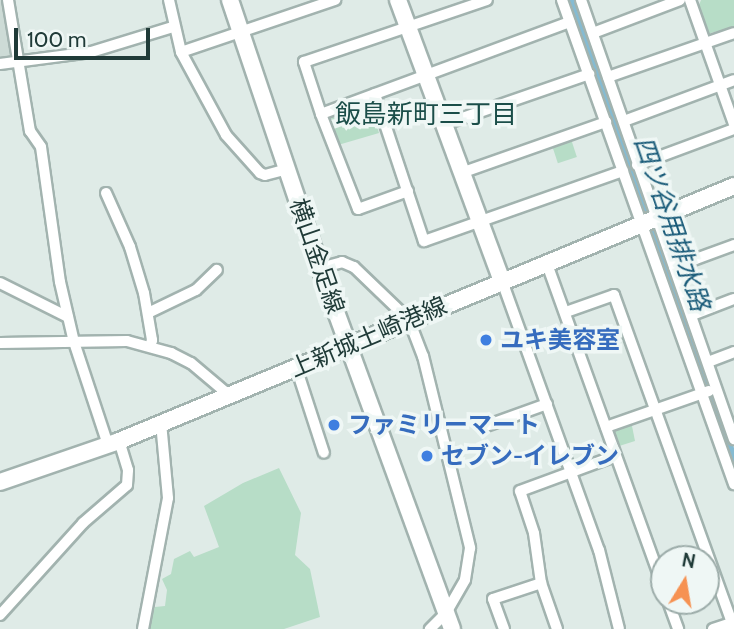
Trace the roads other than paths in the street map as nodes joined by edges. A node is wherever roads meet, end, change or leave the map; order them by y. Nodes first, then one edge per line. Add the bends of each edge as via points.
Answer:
1 (8, 0) edge
2 (169, 0) edge
3 (230, 0) edge
4 (335, 0) edge
5 (398, 0) edge
6 (487, 0) edge
7 (562, 0) edge
8 (581, 0) edge
9 (680, 0) edge
10 (690, 0) edge
11 (570, 22) junction
12 (173, 27) junction
13 (408, 27) junction
14 (241, 30) junction
15 (593, 33) junction
16 (734, 33) edge
17 (705, 44) junction
18 (181, 52) junction
19 (18, 62) junction
20 (0, 64) edge
21 (425, 75) junction
22 (589, 75) junction
23 (608, 77) junction
24 (734, 80) edge
25 (720, 85) junction
26 (375, 94) junction
27 (321, 114) junction
28 (624, 121) junction
29 (606, 122) junction
30 (442, 125) junction
31 (734, 126) edge
32 (638, 164) junction
33 (287, 169) junction
34 (623, 171) junction
35 (461, 173) junction
36 (734, 186) edge
37 (408, 191) junction
38 (106, 192) dead end
39 (481, 222) junction
40 (650, 222) junction
41 (734, 245) edge
42 (547, 264) junction
43 (674, 267) junction
44 (320, 268) junction
45 (217, 270) dead end
46 (502, 281) junction
47 (0, 283) edge
48 (734, 299) edge
49 (566, 312) junction
50 (148, 313) junction
51 (692, 315) junction
52 (68, 317) junction
53 (409, 320) junction
54 (74, 342) junction
55 (0, 343) edge
56 (349, 344) junction
57 (150, 347) junction
58 (734, 352) edge
59 (708, 362) junction
60 (296, 367) junction
61 (708, 391) junction
62 (229, 395) junction
63 (547, 404) junction
64 (655, 409) junction
65 (161, 422) junction
66 (483, 427) dead end
67 (606, 427) junction
68 (734, 439) edge
69 (113, 443) junction
70 (324, 453) dead end
71 (615, 456) junction
72 (570, 471) junction
73 (0, 482) edge
74 (734, 484) edge
75 (650, 551) edge
76 (541, 583) junction
77 (446, 612) junction
78 (0, 615) edge
79 (733, 625) edge
80 (143, 629) edge
81 (430, 629) edge
82 (452, 629) edge
83 (504, 629) edge
84 (557, 629) edge
85 (619, 629) edge
86 (713, 629) edge

1 - 19 street
2 - 12 street
3 - 14 street, 横山金足線
4 - 14 street
5 - 13 street
6 - 13 street
7 - 11 street
8 - 15 street
9 - 15 street
10 - 17 street
11 - 21 street
11 - 22 street
12 - 18 street
12 - 19 street via 91,52
13 - 21 street
13 - 27 street via 304,62
14 - 18 street
14 - 33 street, 横山金足線
15 - 23 street
16 - 17 street
17 - 23 street
17 - 25 street
18 - 33 street via 226,135 260,173
19 - 20 street
19 - 52 street via 30,131 41,147
21 - 26 street
21 - 30 street
22 - 29 street
22 - 30 street
23 - 28 street
24 - 25 street
25 - 28 street
25 - 31 street
26 - 27 street
26 - 37 street
27 - 37 street via 358,209
28 - 32 street
29 - 34 street
29 - 35 street
30 - 35 street
31 - 32 street
32 - 40 street
33 - 44 street, 横山金足線
34 - 39 street
34 - 40 street
35 - 39 street
36 - 40 street, 上新城土崎港線
37 - 39 street via 424,241
38 - 50 street via 130,247
39 - 46 street
40 - 42 street, 上新城土崎港線
40 - 43 street
40 - 61 street
41 - 43 street
42 - 46 street, 上新城土崎港線
42 - 49 street
43 - 51 street
44 - 53 street via 349,264
44 - 56 street, 横山金足線
45 - 50 street via 196,290
46 - 53 street, 上新城土崎港線
46 - 63 street
47 - 52 street
48 - 51 street
49 - 64 street via 614,295
49 - 67 street
50 - 57 street
51 - 59 street
52 - 54 street
53 - 56 street, 上新城土崎港線
53 - 77 street via 423,356 470,548 465,580
54 - 55 street
54 - 57 street via 116,340
54 - 69 street
56 - 60 street, 上新城土崎港線
56 - 77 street, 横山金足線
57 - 62 street via 191,363
58 - 59 street
59 - 61 street
60 - 62 street, 上新城土崎港線
60 - 70 street
61 - 64 street
61 - 68 street
61 - 74 street
62 - 65 street, 上新城土崎港線
63 - 66 street
63 - 72 street
64 - 67 street
64 - 79 street
65 - 69 street, 上新城土崎港線
65 - 80 street via 168,498
67 - 71 street
69 - 73 street, 上新城土崎港線
69 - 78 street via 128,470 127,485 83,523
71 - 72 street
71 - 75 street
72 - 76 street via 520,491 534,533
72 - 85 street via 599,550
76 - 83 street via 494,599
76 - 84 street
77 - 81 street
77 - 82 street, 横山金足線
79 - 86 street

